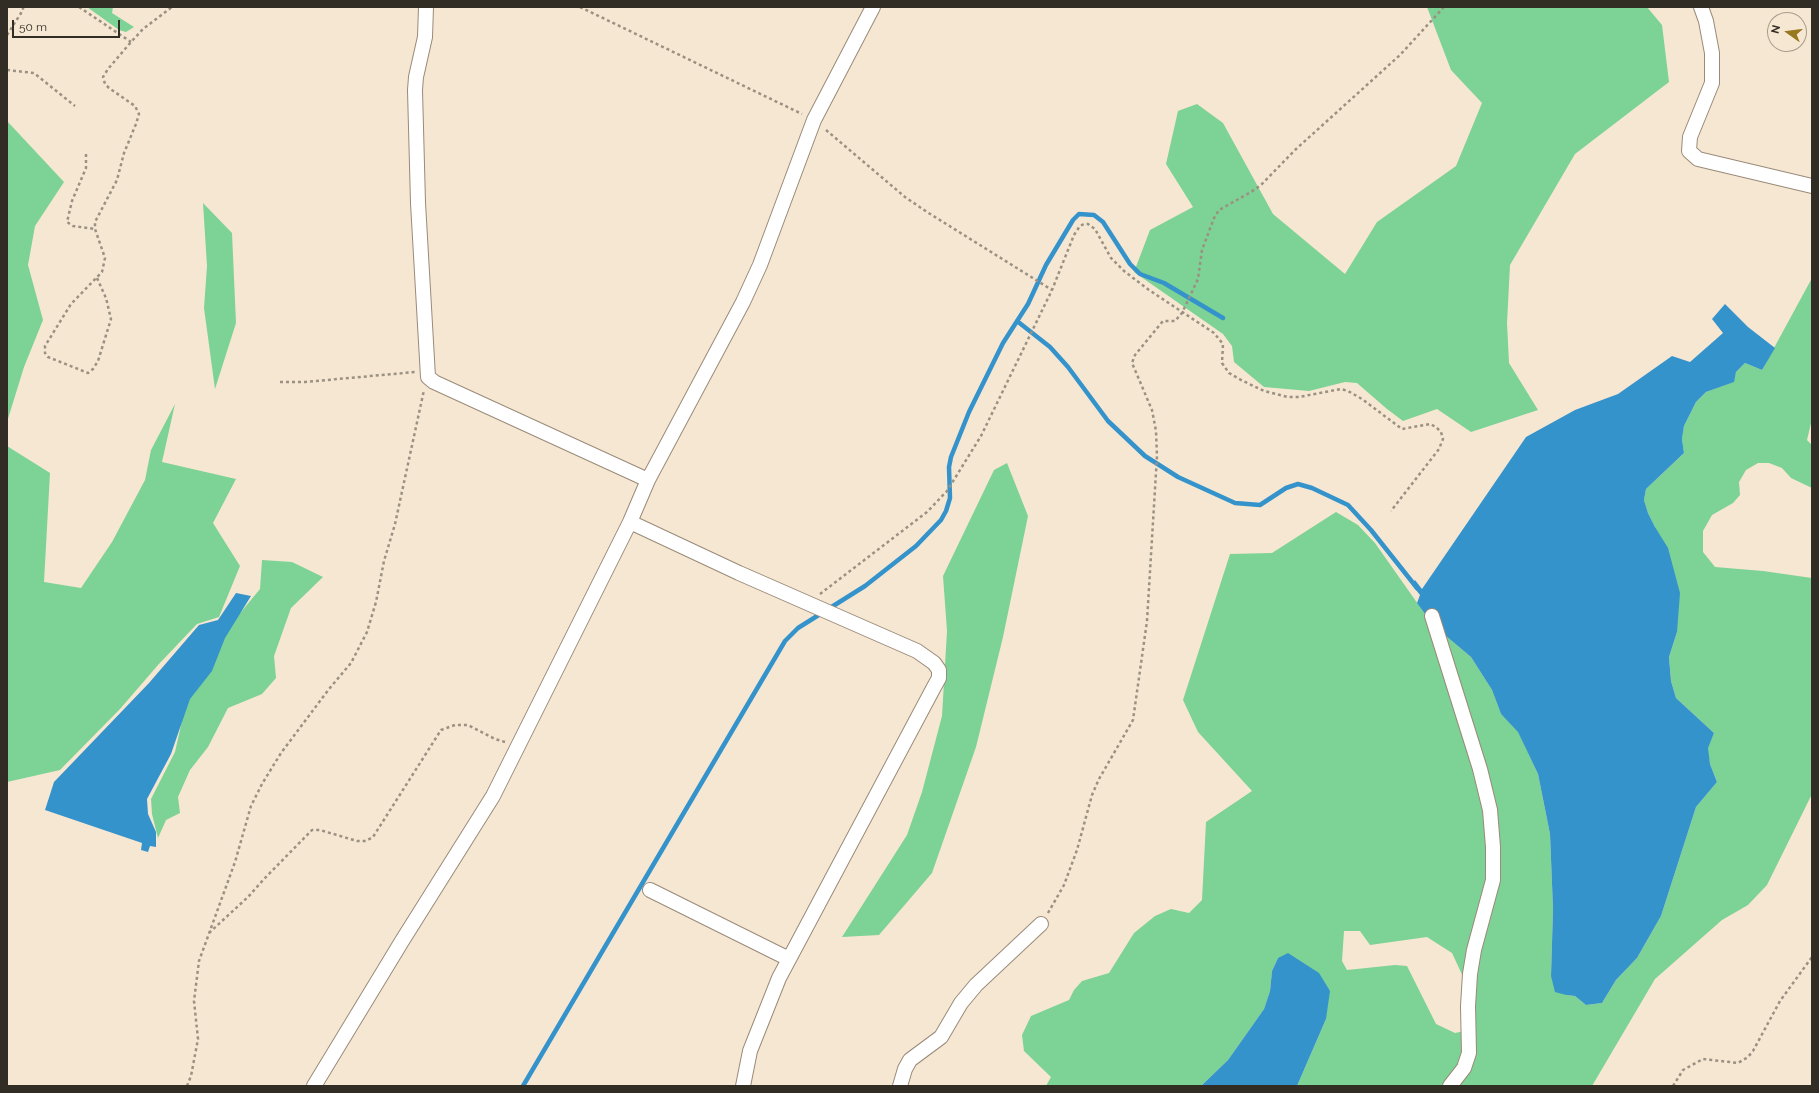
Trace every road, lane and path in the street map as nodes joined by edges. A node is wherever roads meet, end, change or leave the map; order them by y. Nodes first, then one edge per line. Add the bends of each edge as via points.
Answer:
1 (23, 7) edge
2 (80, 7) edge
3 (172, 7) edge
4 (426, 7) edge
5 (580, 7) edge
6 (873, 7) edge
7 (1444, 7) edge
8 (1701, 7) edge
9 (7, 35) edge
10 (131, 42) junction
11 (7, 70) edge
12 (75, 106) dead end
13 (814, 120) junction
14 (86, 154) dead end
15 (1812, 186) edge
16 (95, 229) junction
17 (97, 278) junction
18 (1052, 290) junction
19 (1182, 313) junction
20 (428, 376) junction
21 (280, 382) dead end
22 (648, 480) junction
23 (1391, 511) dead end
24 (630, 522) junction
25 (808, 603) junction
26 (1432, 616) dead end
27 (520, 744) junction
28 (650, 890) dead end
29 (1041, 924) joint
30 (208, 933) junction
31 (1812, 957) edge
32 (789, 959) junction
33 (187, 1086) edge
34 (314, 1086) edge
35 (743, 1086) edge
36 (900, 1086) edge
37 (1450, 1086) edge
38 (1673, 1086) edge

1 - 9 path
2 - 10 path
3 - 10 path via 143,29
4 - 20 street via 425,38 415,90 418,202
5 - 13 path
6 - 13 street
7 - 19 path via 1400,55 1294,150 1261,185 1219,210 1202,250 1198,279
8 - 15 street via 1712,53 1712,84 1690,137 1689,151 1698,159
10 - 16 path via 103,77 105,84 135,106 139,114 117,180 95,222
11 - 12 path via 34,73
13 - 18 path via 905,197
13 - 22 street via 760,265 743,302
14 - 16 path via 86,168 72,201 67,222 74,226
16 - 17 path via 105,258 102,272
17 - 17 path via 106,298 111,319 98,361 88,373 48,357 45,346 71,304
18 - 19 path via 1074,235 1080,226 1088,224 1098,232 1111,258 1119,267
18 - 25 path via 981,436 947,491 927,512
19 - 23 path via 1220,340 1223,344 1222,363 1229,372 1250,386 1288,397 1341,389 1355,394 1402,429 1430,424 1436,427 1443,439 1439,449
19 - 29 path via 1175,321 1163,321 1135,355 1132,363 1152,410 1157,456 1147,621 1133,720 1099,779 1064,885
20 - 21 path via 404,372 305,382
20 - 22 street
20 - 30 path via 395,524 367,632 351,663 281,753 262,784 251,806 235,862
22 - 24 street
24 - 25 street
24 - 27 street
25 - 32 street via 917,651 939,670 939,678
26 - 37 street via 1480,769 1490,810 1493,847 1493,880 1470,974 1469,1053 1464,1068
27 - 30 path via 495,739 468,725 456,724 441,730 373,836 366,841 357,841 312,830 248,897
27 - 34 street via 493,796
28 - 32 street
29 - 36 street via 976,985 961,1003 941,1038 910,1060
30 - 33 path via 199,961 194,1001 198,1039
31 - 38 path via 1780,1001 1748,1057 1738,1063 1703,1059 1683,1070
32 - 35 street via 768,1002 750,1051

